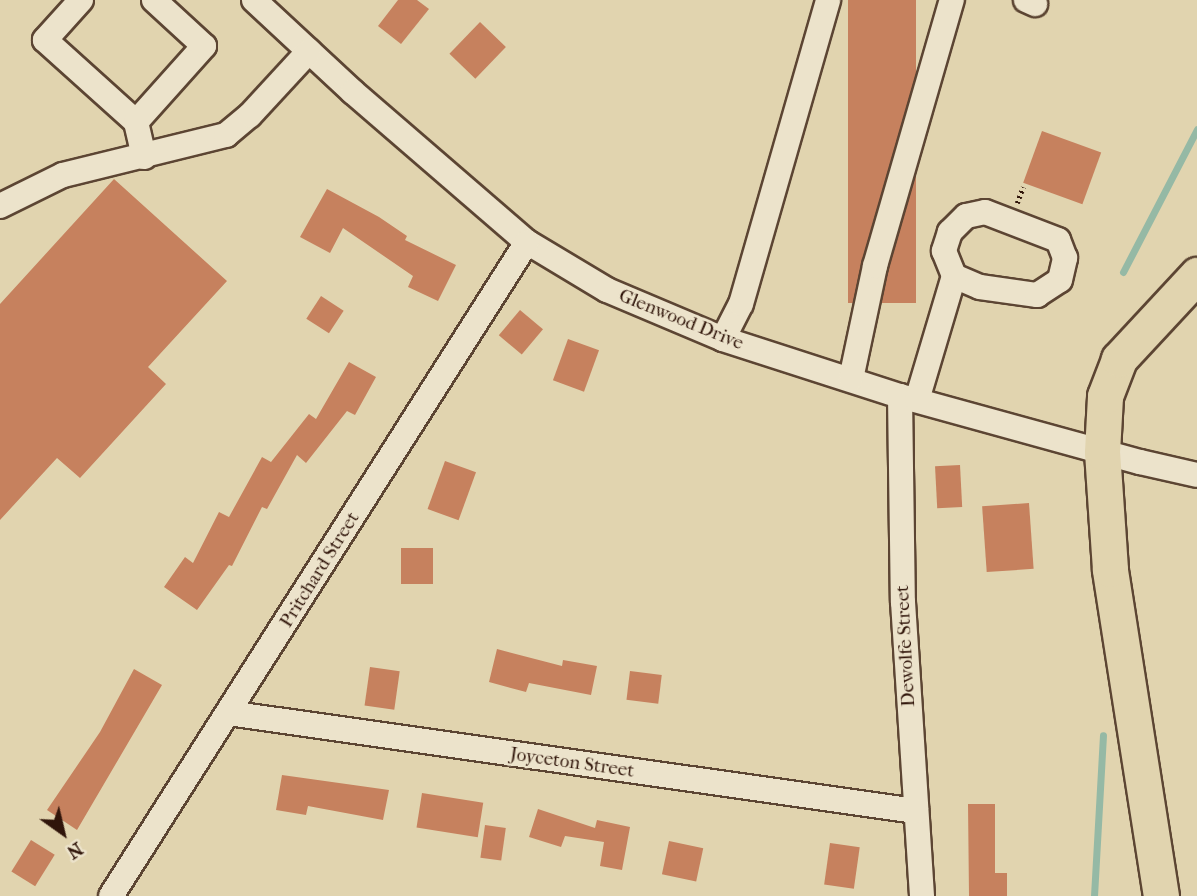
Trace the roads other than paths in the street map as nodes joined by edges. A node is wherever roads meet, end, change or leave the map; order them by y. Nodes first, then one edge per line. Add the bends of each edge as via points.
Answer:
1 (81, 0) edge
2 (154, 0) edge
3 (254, 0) edge
4 (828, 0) edge
5 (952, 0) edge
6 (309, 51) junction
7 (136, 122) junction
8 (144, 157) junction
9 (0, 206) edge
10 (527, 242) junction
11 (1197, 275) edge
12 (954, 276) junction
13 (723, 339) junction
14 (851, 379) junction
15 (908, 398) junction
16 (1102, 452) junction
17 (1197, 475) edge
18 (228, 713) junction
19 (916, 811) junction
20 (111, 896) edge
21 (922, 896) edge
22 (1161, 896) edge

1 - 7 street via 45,40
2 - 7 street via 205,46
3 - 6 street, Glenwood Drive
4 - 13 street via 741,304
5 - 14 street via 875,266
6 - 8 street via 226,135
6 - 10 street, Glenwood Drive
7 - 8 street
8 - 9 street via 63,175
10 - 13 street, Glenwood Drive via 607,290
10 - 18 street, Pritchard Street
11 - 16 highway via 1119,359 1105,396
12 - 12 street via 980,286 1037,295 1060,280 1065,258 1058,240 985,212 966,216 950,232 944,251
12 - 15 street, Dewolfe Street
13 - 14 street, Glenwood Drive
14 - 15 street, Glenwood Drive
15 - 16 street, Glenwood Drive
15 - 19 street, Dewolfe Street via 903,602
16 - 17 street, Glenwood Drive
16 - 22 highway via 1113,590
18 - 19 street, Joyceton Street
18 - 20 street, Pritchard Street
19 - 21 street, Dewolfe Street

